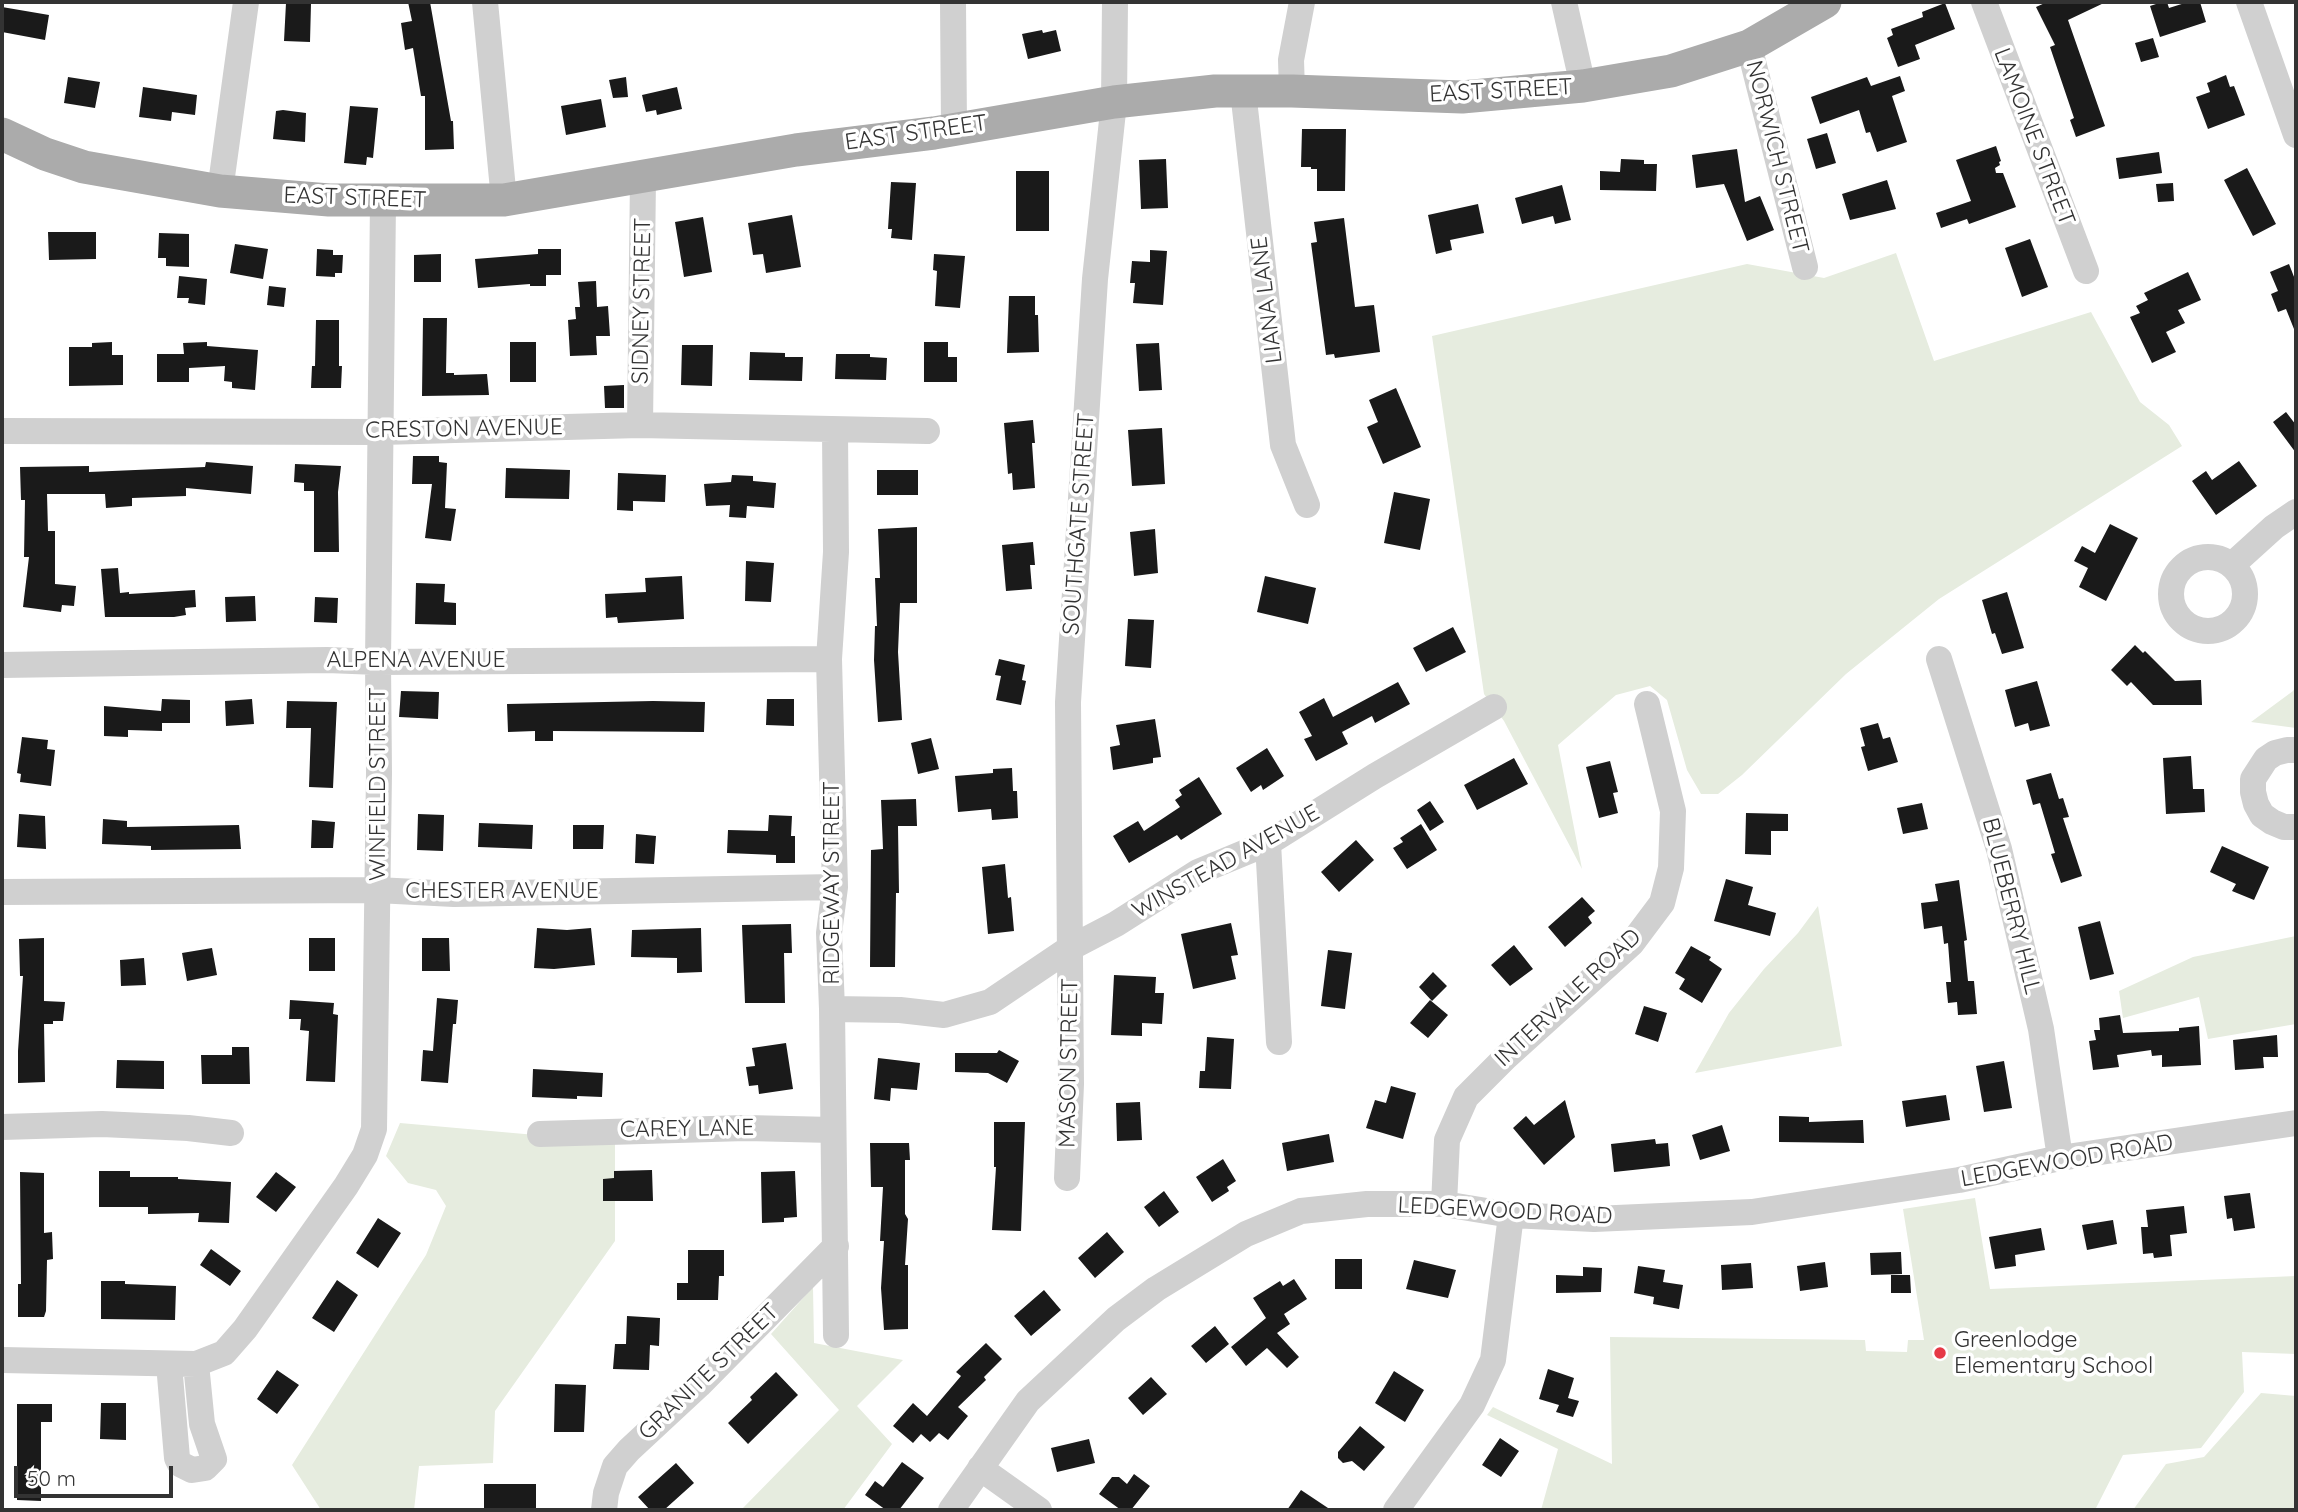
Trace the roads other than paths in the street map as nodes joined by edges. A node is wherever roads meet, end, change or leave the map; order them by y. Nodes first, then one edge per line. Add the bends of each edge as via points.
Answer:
1 (246, 2) edge
2 (485, 2) edge
3 (953, 2) edge
4 (1115, 2) edge
5 (1302, 2) edge
6 (1564, 2) edge
7 (1825, 2) edge
8 (1984, 2) edge
9 (2249, 2) edge
10 (1749, 46) junction
11 (1583, 86) junction
12 (1243, 91) junction
13 (1292, 91) junction
14 (1114, 102) junction
15 (954, 128) junction
16 (2, 134) edge
17 (2296, 135) edge
18 (643, 178) junction
19 (220, 191) junction
20 (503, 200) junction
21 (383, 201) junction
22 (1805, 267) dead end
23 (2086, 271) dead end
24 (640, 425) junction
25 (2, 431) edge
26 (835, 431) junction
27 (927, 431) dead end
28 (381, 432) junction
29 (1307, 505) dead end
30 (2296, 512) edge
31 (2232, 565) dead end
32 (830, 659) junction
33 (1939, 659) dead end
34 (378, 662) junction
35 (2, 664) edge
36 (1647, 704) dead end
37 (1494, 708) dead end
38 (2296, 750) edge
39 (2296, 827) edge
40 (1268, 843) junction
41 (835, 887) junction
42 (377, 890) junction
43 (2, 892) edge
44 (1070, 948) junction
45 (832, 1009) junction
46 (1279, 1042) dead end
47 (2296, 1123) edge
48 (2, 1127) edge
49 (833, 1130) junction
50 (231, 1132) dead end
51 (540, 1134) dead end
52 (2060, 1158) junction
53 (1067, 1178) dead end
54 (1444, 1204) junction
55 (1511, 1215) junction
56 (836, 1246) junction
57 (836, 1335) dead end
58 (2, 1360) edge
59 (169, 1364) junction
60 (196, 1364) junction
61 (979, 1468) junction
62 (604, 1510) edge
63 (951, 1510) edge
64 (1039, 1510) edge
65 (1396, 1510) edge

1 - 19 street
2 - 20 street
3 - 15 street
4 - 14 street, SOUTHGATE STREET
5 - 13 street via 1291,60
6 - 11 street
7 - 10 main road, EAST STREET
8 - 23 street, LAMOINE STREET
9 - 17 street
10 - 11 main road, EAST STREET via 1671,71
10 - 22 street, NORWICH STREET
11 - 13 main road, EAST STREET via 1462,97
12 - 13 main road, EAST STREET
12 - 14 main road, EAST STREET
12 - 29 street, LIANA LANE via 1283,445
14 - 15 main road, EAST STREET
14 - 44 street, SOUTHGATE STREET via 1095,279 1068,702
15 - 18 main road, EAST STREET
16 - 19 main road, EAST STREET via 84,167
18 - 20 main road, EAST STREET
18 - 24 street, SIDNEY STREET
19 - 21 main road, EAST STREET
20 - 21 main road, EAST STREET
21 - 28 street, WINFIELD STREET
24 - 26 street, CRESTON AVENUE
24 - 28 street, CRESTON AVENUE
25 - 28 street, CRESTON AVENUE
26 - 27 street, CRESTON AVENUE
26 - 32 street, RIDGEWAY STREET via 836,552
28 - 34 street, WINFIELD STREET
30 - 31 street
32 - 34 street, ALPENA AVENUE
32 - 41 street, RIDGEWAY STREET
33 - 52 street, BLUEBERRY HILL via 1999,849 2041,1029
34 - 35 street, ALPENA AVENUE
34 - 42 street, WINFIELD STREET
36 - 54 street, INTERVALE ROAD via 1673,811 1671,868 1662,903 1632,943 1466,1097 1447,1140
37 - 40 street, WINSTEAD AVENUE
38 - 39 street via 2266,759 2253,779 2262,814 2284,827
40 - 44 street, WINSTEAD AVENUE via 1198,872
40 - 46 street
41 - 42 street, CHESTER AVENUE via 454,894
41 - 45 street, RIDGEWAY STREET via 829,933
42 - 43 street, CHESTER AVENUE
42 - 60 street, WINFIELD STREET via 374,1129 365,1155 246,1329 224,1353
44 - 45 street, WINSTEAD AVENUE via 990,1002 944,1015
44 - 53 street, MASON STREET
45 - 49 street, RIDGEWAY STREET
47 - 52 street, LEDGEWOOD ROAD
48 - 50 street via 102,1124
49 - 51 street, CAREY LANE
49 - 56 street, RIDGEWAY STREET
52 - 55 street, LEDGEWOOD ROAD via 1959,1180 1752,1212 1594,1219
54 - 55 street, LEDGEWOOD ROAD
54 - 61 street, LEDGEWOOD ROAD via 1367,1204 1301,1211 1245,1234 1116,1319 1028,1401
55 - 65 street via 1493,1360 1472,1405
56 - 57 street, RIDGEWAY STREET
56 - 62 street, GRANITE STREET via 629,1450 615,1466
58 - 59 street
59 - 60 street
59 - 60 street via 177,1458 192,1470 205,1468 214,1459 202,1424
61 - 63 street, LEDGEWOOD ROAD
61 - 64 street

